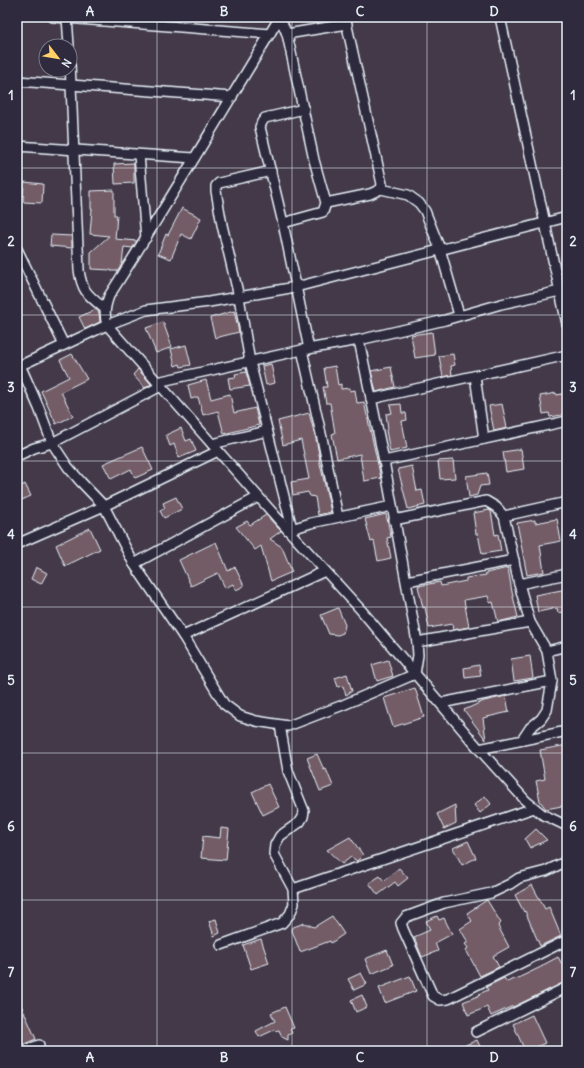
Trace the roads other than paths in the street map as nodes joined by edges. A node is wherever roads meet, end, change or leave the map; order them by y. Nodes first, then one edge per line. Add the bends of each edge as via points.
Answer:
1 (53, 17) edge
2 (67, 17) edge
3 (500, 17) edge
4 (566, 17) edge
5 (280, 18) edge
6 (346, 21) edge
7 (567, 22) edge
8 (270, 34) junction
9 (288, 34) junction
10 (68, 38) edge
11 (71, 78) edge
12 (17, 81) edge
13 (72, 85) junction
14 (232, 97) junction
15 (304, 109) junction
16 (17, 146) edge
17 (74, 149) junction
18 (139, 155) junction
19 (194, 158) junction
20 (271, 171) junction
21 (381, 189) junction
22 (326, 203) junction
23 (567, 217) edge
24 (283, 223) junction
25 (545, 223) junction
26 (146, 238) junction
27 (17, 249) edge
28 (440, 249) junction
29 (296, 287) junction
30 (560, 291) junction
31 (239, 297) junction
32 (105, 309) junction
33 (459, 315) junction
34 (567, 324) edge
35 (107, 325) junction
36 (359, 340) junction
37 (64, 345) junction
38 (306, 350) junction
39 (567, 355) edge
40 (250, 362) junction
41 (19, 366) edge
42 (475, 376) junction
43 (159, 384) junction
44 (371, 399) junction
45 (567, 421) edge
46 (268, 431) junction
47 (484, 439) junction
48 (52, 443) junction
49 (215, 447) junction
50 (17, 456) edge
51 (384, 461) junction
52 (258, 497) junction
53 (567, 502) edge
54 (104, 506) junction
55 (392, 506) junction
56 (504, 516) junction
57 (338, 517) junction
58 (394, 520) junction
59 (290, 529) junction
60 (17, 544) edge
61 (514, 560) junction
62 (134, 564) junction
63 (325, 571) junction
64 (567, 574) edge
65 (407, 581) junction
66 (519, 584) junction
67 (530, 622) junction
68 (183, 636) junction
69 (417, 642) junction
70 (567, 646) edge
71 (547, 651) junction
72 (415, 674) junction
73 (552, 681) junction
74 (441, 703) junction
75 (280, 725) junction
76 (567, 731) edge
77 (522, 740) junction
78 (479, 749) junction
79 (534, 808) junction
80 (566, 822) edge
81 (567, 861) edge
82 (293, 889) junction
83 (567, 940) edge
84 (221, 945) dead end
85 (567, 987) edge
86 (476, 1032) dead end
87 (39, 1045) dead end
88 (24, 1051) edge

1 - 2 street
2 - 8 street
2 - 10 street
3 - 25 street
4 - 7 street
5 - 8 street
5 - 9 street
6 - 9 street
6 - 21 street
8 - 14 street
9 - 15 street
11 - 13 street
12 - 13 street
13 - 14 street
13 - 17 street
14 - 19 street
15 - 20 street via 265,118 262,122 260,127
15 - 22 street
16 - 17 street
17 - 18 street
17 - 32 street via 81,285 89,296
18 - 19 street
18 - 26 street
19 - 26 street
20 - 24 street
20 - 31 street via 219,183 216,186 222,225
21 - 22 street via 370,194
21 - 28 street via 408,196 419,202
22 - 24 street via 323,212
23 - 25 street
24 - 29 street
25 - 28 street
25 - 30 street
26 - 32 street via 109,296
27 - 37 street
28 - 29 street
28 - 33 street
29 - 31 street
29 - 38 street
30 - 33 street
30 - 34 street
31 - 35 street via 146,310
31 - 40 street
32 - 35 street
33 - 36 street
35 - 37 street
35 - 43 street
36 - 38 street
36 - 44 street
37 - 41 street
38 - 40 street
38 - 57 street
39 - 42 street
40 - 43 street
40 - 46 street
41 - 48 street
42 - 44 street
42 - 47 street
43 - 48 street
43 - 49 street
44 - 51 street
45 - 47 street
46 - 49 street
46 - 59 street
47 - 51 street
48 - 50 street
48 - 54 street via 68,467
49 - 52 street
49 - 54 street
51 - 55 street
52 - 59 street
52 - 62 street
53 - 56 street
54 - 60 street
54 - 62 street
55 - 57 street
55 - 58 street
56 - 58 street via 486,501
56 - 61 street
57 - 59 street
58 - 65 street
59 - 63 street
61 - 65 street
61 - 66 street
62 - 68 street
63 - 68 street
63 - 72 street
64 - 66 street
65 - 69 street
66 - 67 street
67 - 69 street
67 - 71 street
68 - 75 street via 224,704 240,716
69 - 72 street
70 - 71 street
71 - 73 street
72 - 74 street
72 - 75 street via 288,726
73 - 74 street
73 - 77 street via 547,710
74 - 78 street
75 - 82 street via 288,771 304,811 304,817 300,822 280,836 275,845 274,854
76 - 77 street
77 - 78 street
78 - 79 street
79 - 80 street via 542,814
79 - 82 street
81 - 83 street via 546,871 519,878 491,893 444,903 406,917 401,923 433,996 440,1000 448,999
82 - 84 street via 294,904 282,923
85 - 86 street
87 - 88 street

